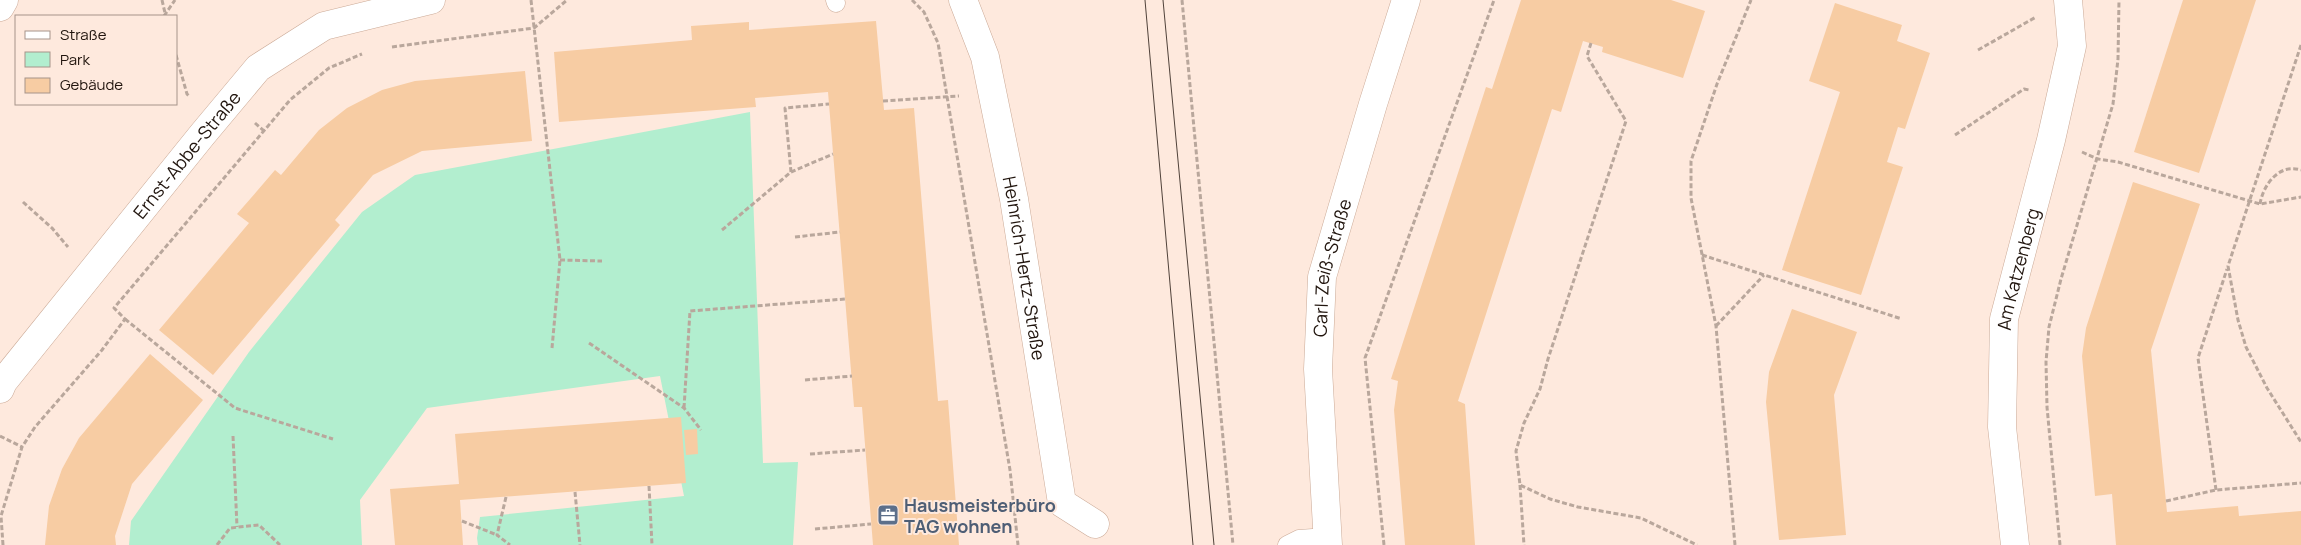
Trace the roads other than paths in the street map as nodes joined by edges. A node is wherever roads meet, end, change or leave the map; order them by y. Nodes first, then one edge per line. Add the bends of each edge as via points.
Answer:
1 (4, 0) edge
2 (431, 0) edge
3 (963, 0) edge
4 (1406, 0) edge
5 (2068, 0) edge
6 (0, 7) edge
7 (0, 389) edge
8 (1095, 524) dead end
9 (1328, 541) edge
10 (1287, 545) edge
11 (2015, 545) edge

1 - 6 street
2 - 7 street, Ernst-Abbe-Straße via 324,26 258,68
3 - 8 street, Heinrich-Hertz-Straße via 985,57 1010,180 1062,503
4 - 9 street, Carl-Zeiß-Straße via 1322,277 1318,368
5 - 11 street, Am Katzenberg via 2072,46 2004,320 2002,427
9 - 10 lane via 1299,539

